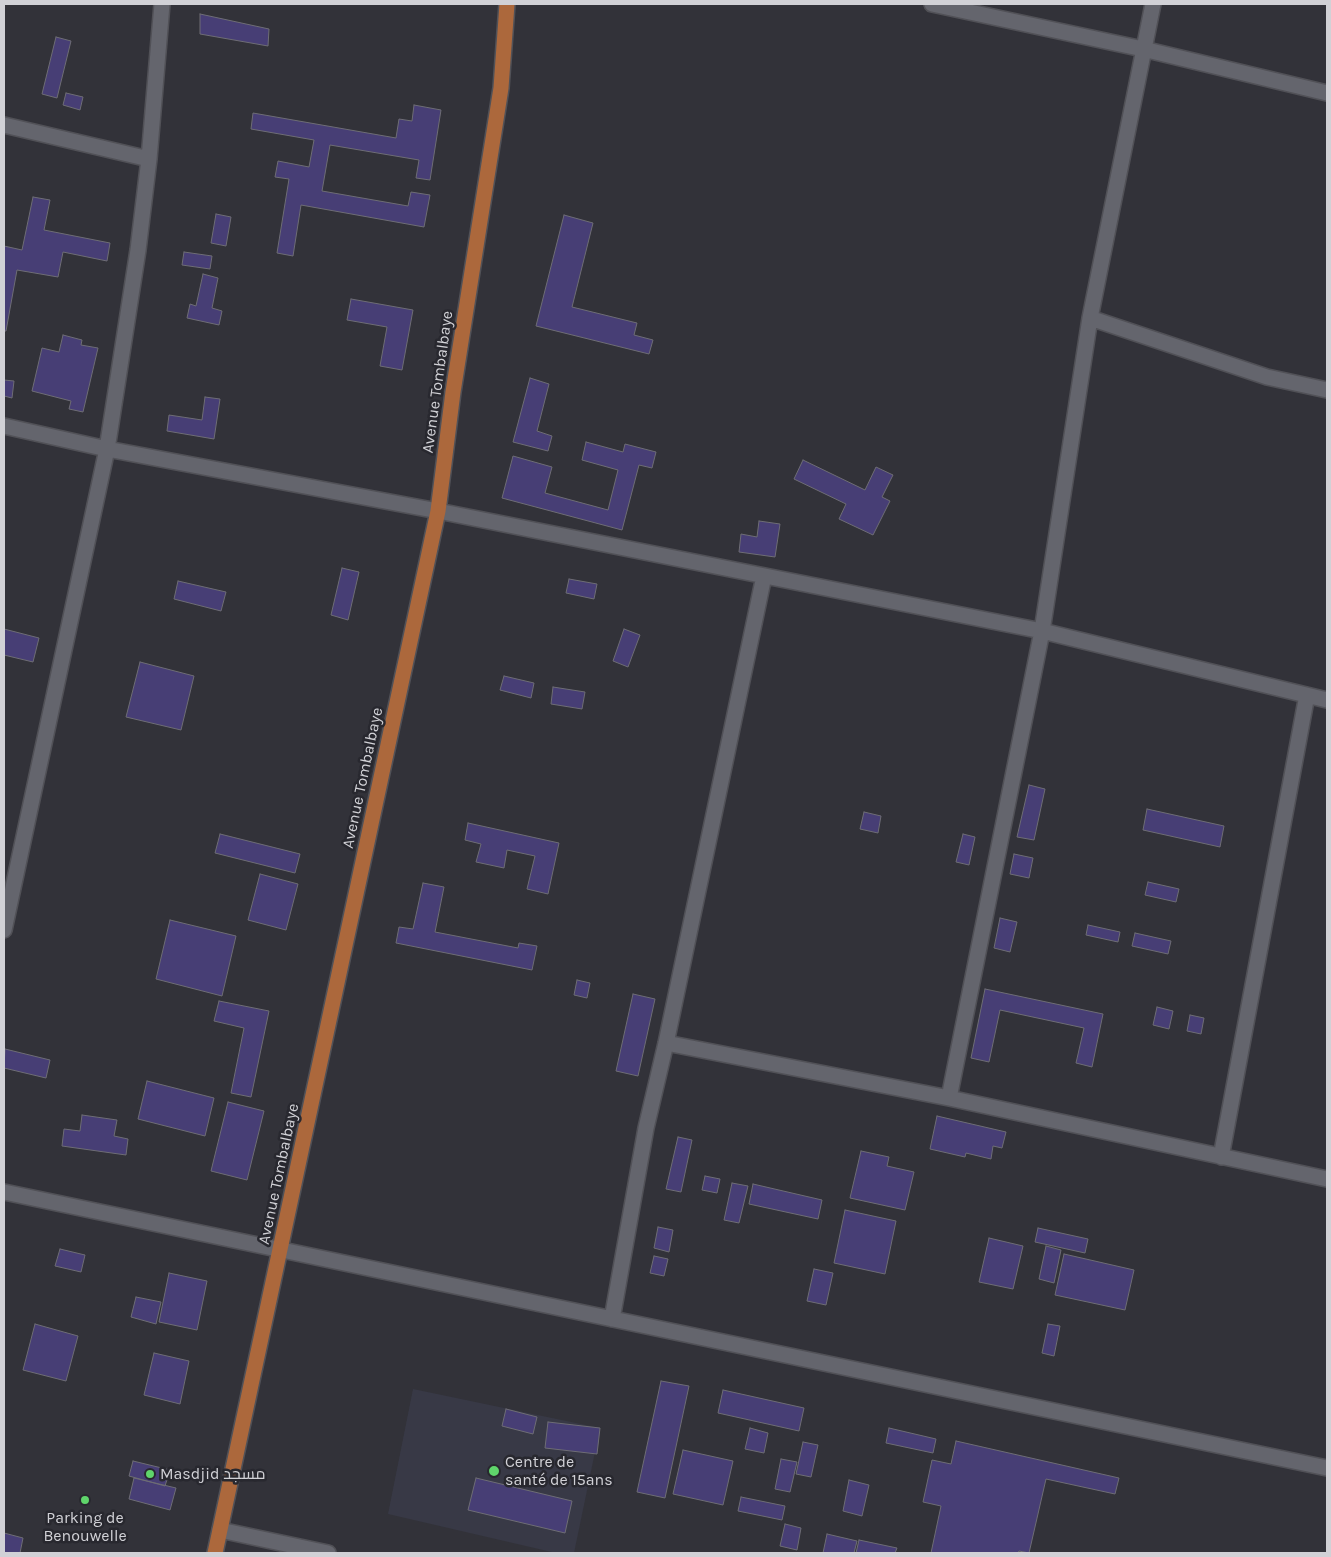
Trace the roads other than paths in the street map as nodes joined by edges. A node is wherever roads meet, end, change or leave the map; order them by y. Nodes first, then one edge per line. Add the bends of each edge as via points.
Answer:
1 (162, 4) edge
2 (507, 4) edge
3 (932, 4) edge
4 (1153, 4) edge
5 (1143, 49) junction
6 (1327, 93) edge
7 (4, 125) edge
8 (149, 159) junction
9 (1090, 318) junction
10 (1327, 390) edge
11 (4, 426) edge
12 (107, 449) junction
13 (438, 511) junction
14 (764, 576) junction
15 (1042, 631) junction
16 (1307, 695) junction
17 (1327, 700) edge
18 (4, 930) edge
19 (666, 1043) junction
20 (949, 1098) junction
21 (1221, 1157) junction
22 (1327, 1180) edge
23 (4, 1192) edge
24 (280, 1250) junction
25 (612, 1319) junction
26 (1327, 1468) edge
27 (220, 1530) junction
28 (215, 1553) edge
29 (328, 1553) edge

1 - 8 street
2 - 13 main road, Avenue Tombalbaye via 501,88 453,392
3 - 5 street
4 - 5 street
5 - 6 street
5 - 9 street
7 - 8 street
8 - 12 street
9 - 10 street via 1268,377
9 - 15 street
11 - 12 street
12 - 13 street
12 - 18 street
13 - 14 street
13 - 24 main road, Avenue Tombalbaye
14 - 15 street
14 - 19 street
15 - 16 street
15 - 20 street
16 - 17 street
16 - 21 street
19 - 20 street
19 - 25 street via 646,1128
20 - 21 street
21 - 22 street
23 - 24 street
24 - 25 street
24 - 27 main road, Avenue Tombalbaye
25 - 26 street
27 - 28 main road, Avenue Tombalbaye
27 - 29 street

